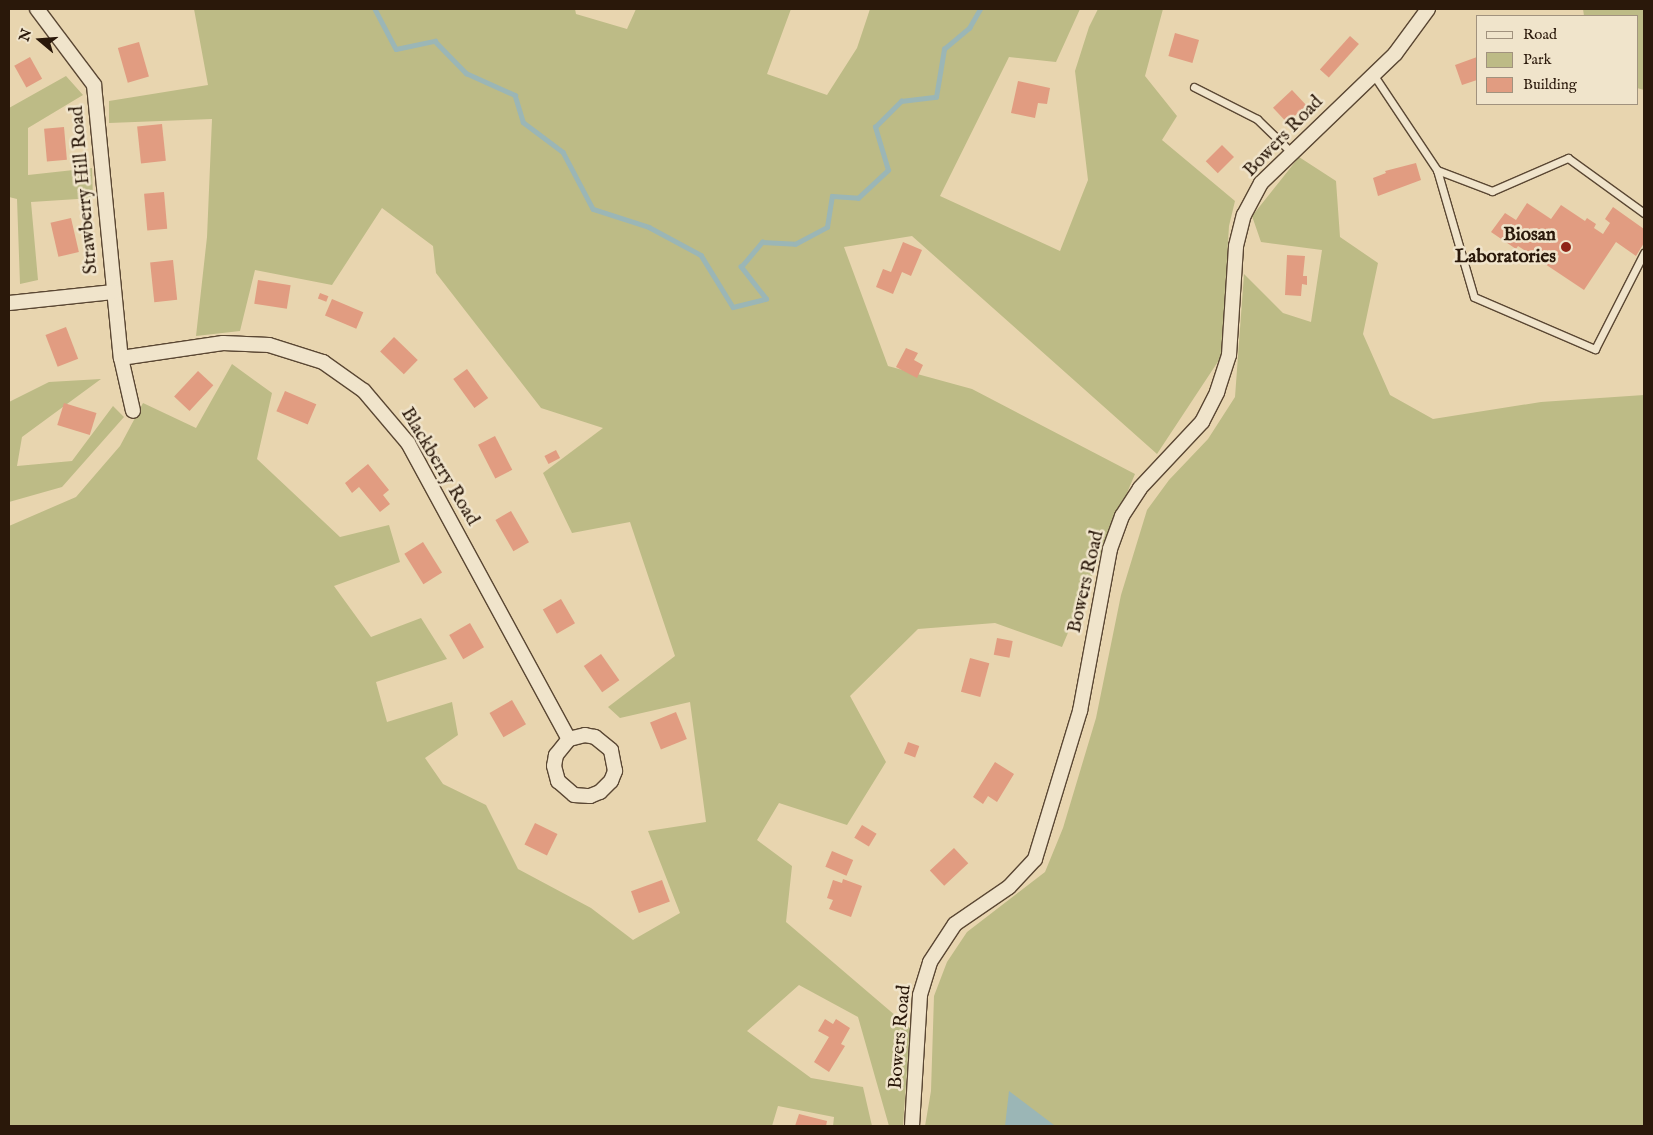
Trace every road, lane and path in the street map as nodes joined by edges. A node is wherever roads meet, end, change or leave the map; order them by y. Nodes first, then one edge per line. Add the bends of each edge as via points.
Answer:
1 (37, 9) edge
2 (1428, 9) edge
3 (1373, 74) junction
4 (1194, 87) dead end
5 (1291, 152) junction
6 (1437, 170) junction
7 (1644, 213) edge
8 (1644, 253) edge
9 (113, 292) junction
10 (9, 304) edge
11 (121, 358) junction
12 (133, 411) dead end
13 (569, 739) junction
14 (912, 1126) edge

1 - 9 street, Strawberry Hill Road via 94,85
2 - 3 street, Bowers Road via 1395,54
3 - 5 street, Bowers Road
3 - 6 lane
4 - 5 lane via 1257,119
5 - 14 street, Bowers Road via 1261,183 1244,215 1236,246 1228,355 1217,392 1202,422 1140,488 1119,524 1110,549 1080,711 1035,859 1009,887 954,924 930,962 920,995
6 - 7 lane via 1492,191 1568,158
6 - 8 lane via 1474,297 1595,349
9 - 10 street
9 - 11 street, Strawberry Hill Road
11 - 12 street, Strawberry Hill Road
11 - 13 street, Blackberry Road via 223,343 269,345 323,362 364,391 408,443
13 - 13 street via 556,755 554,771 558,781 565,790 579,796 600,792 611,781 615,771 611,750 595,737 585,735

